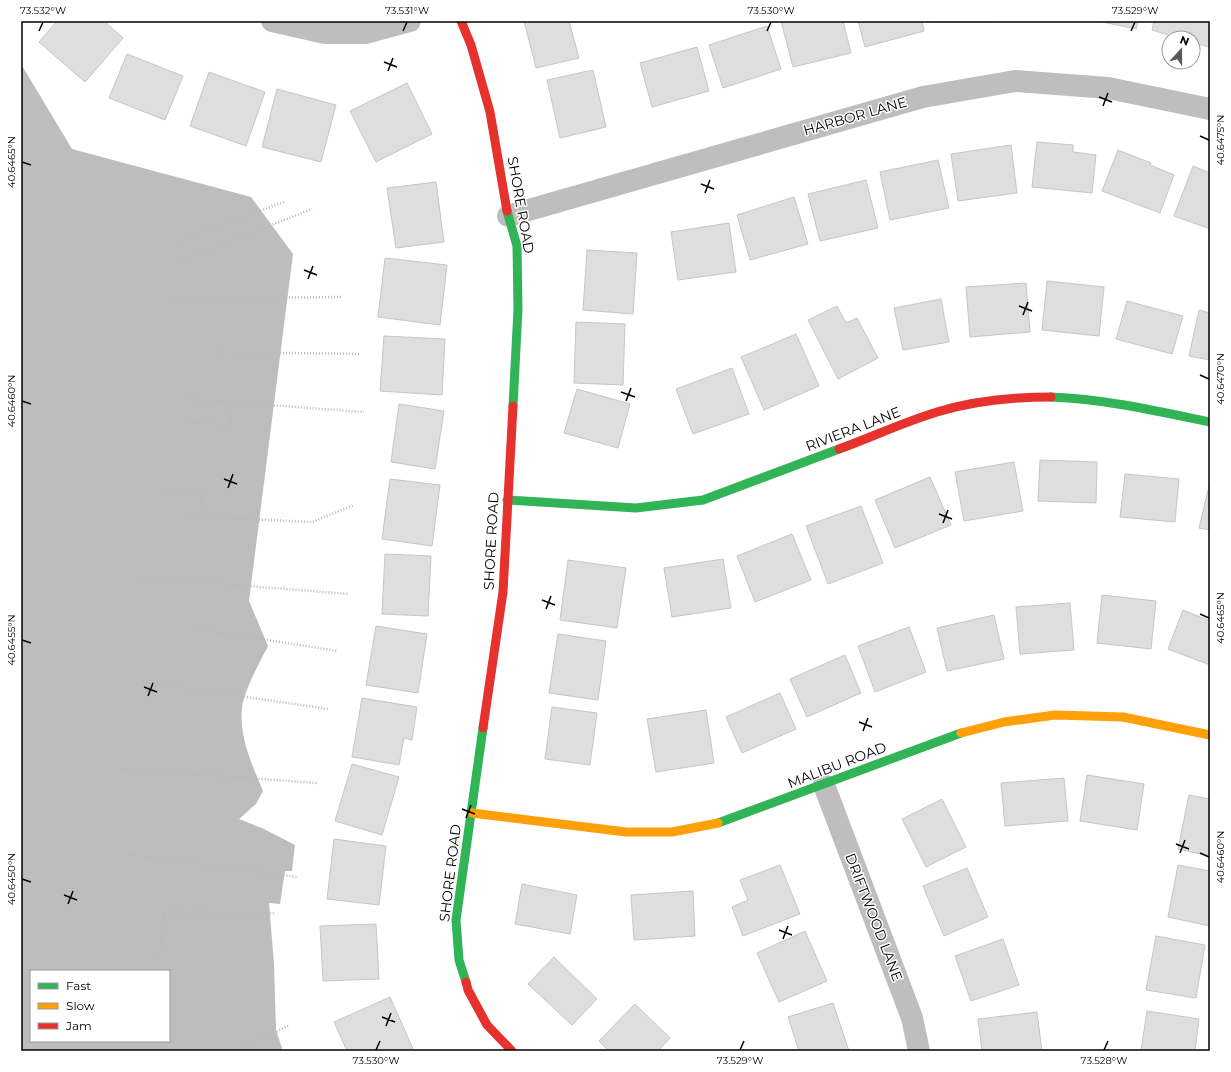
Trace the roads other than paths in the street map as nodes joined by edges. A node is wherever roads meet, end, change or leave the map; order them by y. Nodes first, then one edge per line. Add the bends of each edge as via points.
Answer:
1 (272, 21) edge
2 (410, 21) edge
3 (461, 21) edge
4 (1210, 109) edge
5 (508, 216) junction
6 (1210, 422) edge
7 (507, 500) junction
8 (1210, 735) edge
9 (824, 785) junction
10 (472, 813) junction
11 (512, 1051) edge
12 (919, 1051) edge

1 - 2 street via 325,33 366,33
3 - 5 street, SHORE ROAD via 471,45 490,112
4 - 5 street, HARBOR LANE via 1108,88 1015,81 923,97
5 - 7 street, SHORE ROAD via 517,246 518,309
6 - 7 street, RIVIERA LANE via 1119,403 1079,398 991,401 937,412 703,500 636,508
7 - 10 street, SHORE ROAD via 502,592
8 - 9 street, MALIBU ROAD via 1123,717 1055,715 1004,722 959,734
9 - 10 street, MALIBU ROAD via 720,823 672,832 626,832
9 - 12 street, DRIFTWOOD LANE via 912,1018
10 - 11 street, SHORE ROAD via 456,920 459,960 468,990 487,1025

